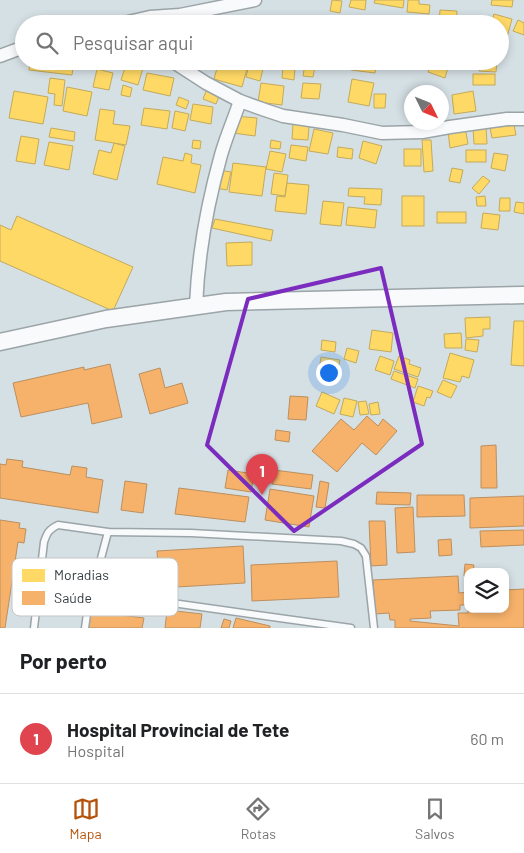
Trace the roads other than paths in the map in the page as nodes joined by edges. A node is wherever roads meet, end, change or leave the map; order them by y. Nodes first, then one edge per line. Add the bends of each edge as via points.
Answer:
1 (255, 0) edge
2 (180, 15) edge
3 (15, 50) edge
4 (0, 56) edge
5 (185, 70) edge
6 (240, 101) junction
7 (524, 119) edge
8 (524, 295) edge
9 (196, 306) junction
10 (0, 342) edge
11 (108, 532) junction
12 (42, 558) edge
13 (101, 558) edge
14 (178, 604) edge
15 (351, 628) edge
16 (374, 628) edge

1 - 2 street
3 - 4 street
5 - 6 street
6 - 7 street via 283,116 382,133 422,132
6 - 9 street via 221,154 206,221 197,275
8 - 9 street via 226,302
9 - 10 street via 106,319
11 - 12 lane via 58,525 47,533
11 - 13 lane
11 - 16 lane via 201,534 354,544 366,556
14 - 15 lane

